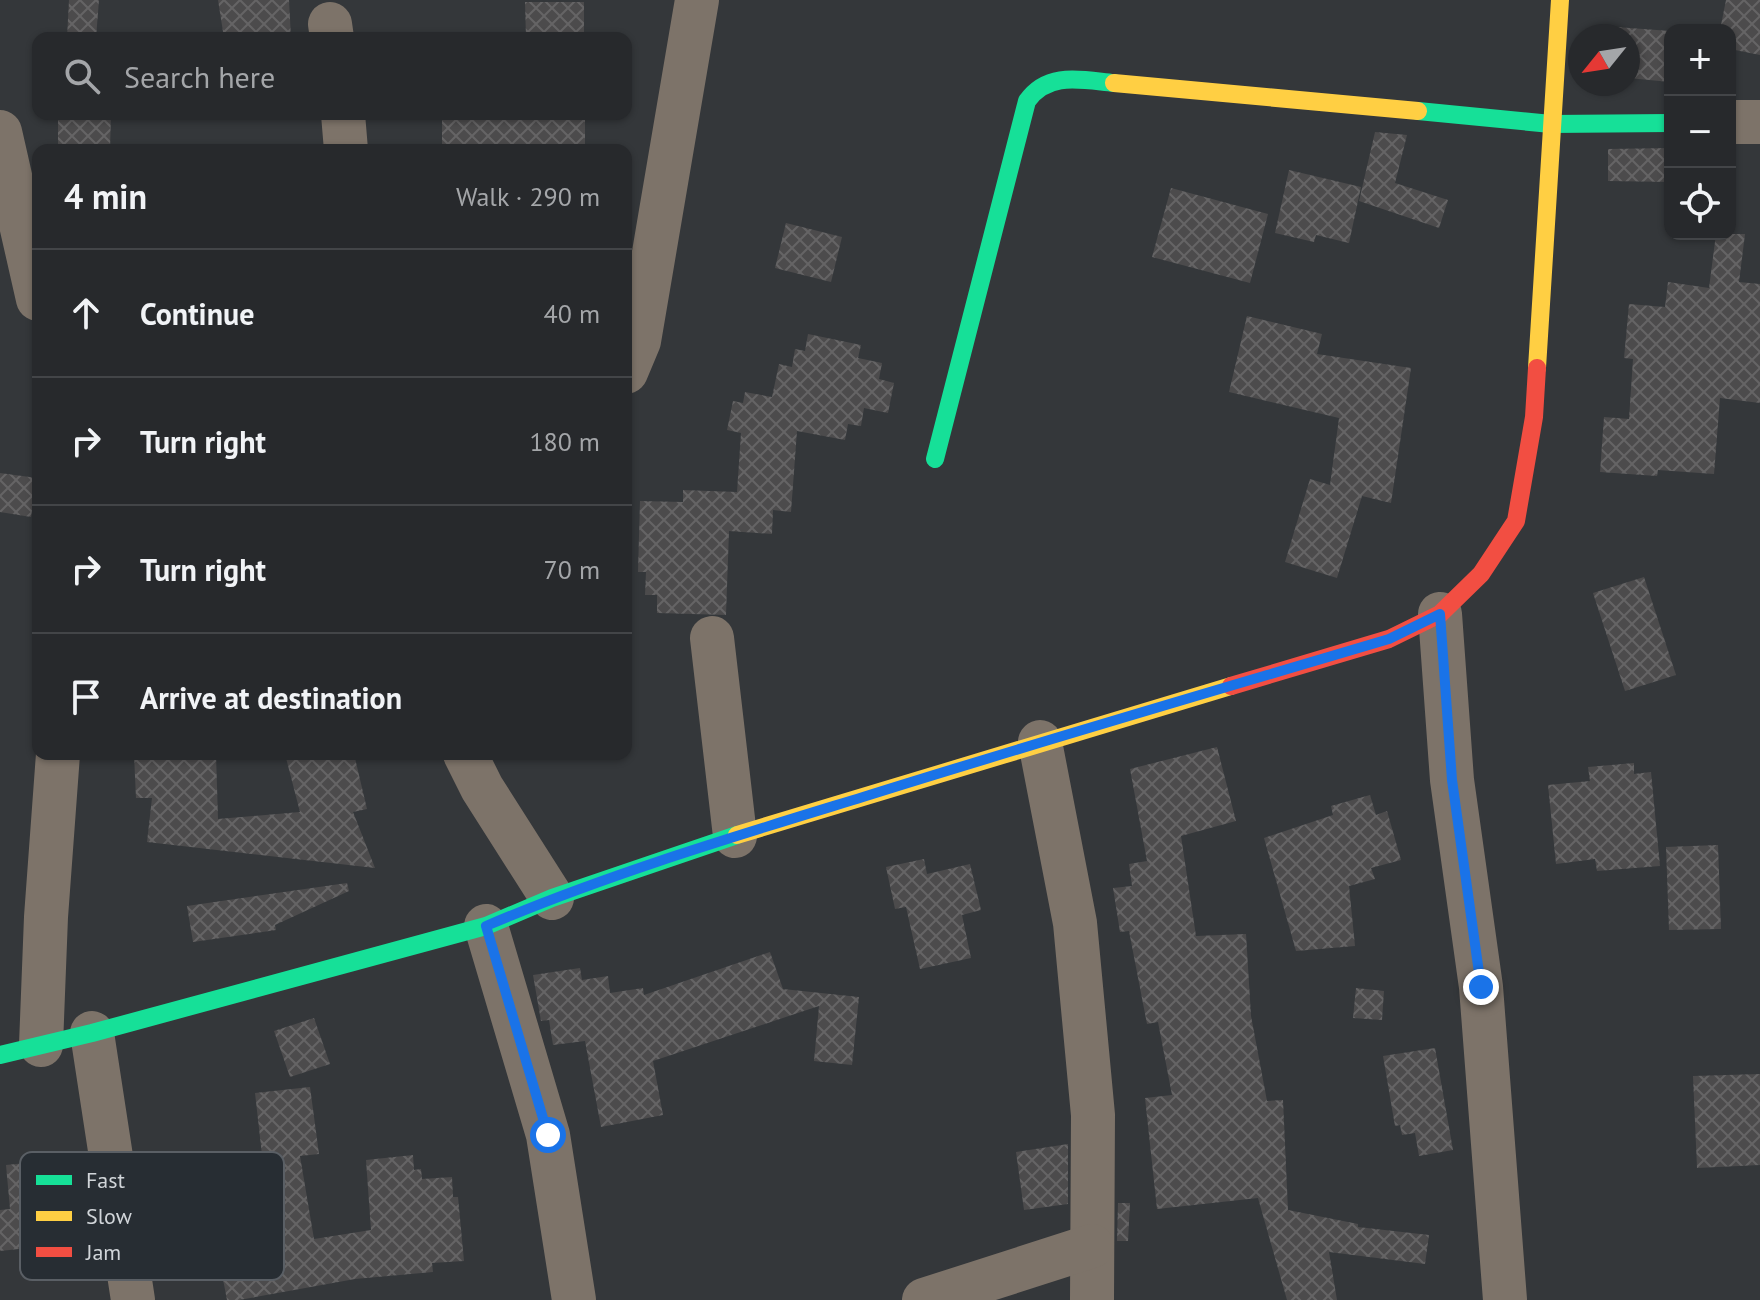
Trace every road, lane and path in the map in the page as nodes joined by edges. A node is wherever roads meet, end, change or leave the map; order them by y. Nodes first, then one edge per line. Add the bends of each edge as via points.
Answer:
1 (697, 0) edge
2 (1560, 0) edge
3 (344, 120) edge
4 (1736, 122) edge
5 (1760, 122) edge
6 (1664, 123) edge
7 (1551, 124) junction
8 (0, 132) edge
9 (346, 144) edge
10 (32, 273) edge
11 (632, 358) edge
12 (935, 459) dead end
13 (1440, 614) junction
14 (712, 638) dead end
15 (1040, 742) junction
16 (58, 760) edge
17 (468, 760) edge
18 (735, 836) junction
19 (552, 898) junction
20 (486, 926) junction
21 (92, 1033) junction
22 (21, 1050) edge
23 (110, 1152) edge
24 (1092, 1246) junction
25 (130, 1280) edge
26 (133, 1300) edge
27 (574, 1300) edge
28 (924, 1300) edge
29 (1092, 1300) edge
30 (1505, 1300) edge

1 - 11 street
2 - 7 street
3 - 9 street
4 - 5 street
6 - 7 street
7 - 12 street via 1050,80 1027,101
7 - 13 street via 1534,417 1516,521 1481,574
8 - 10 street
13 - 15 street via 1389,639
13 - 30 street via 1452,780 1481,987
14 - 18 street
15 - 18 street
15 - 24 street via 1075,923 1093,1115
16 - 22 street via 47,903
17 - 19 street
18 - 19 street
19 - 20 street
20 - 21 street
20 - 27 street via 548,1135
21 - 22 street
21 - 23 street
24 - 28 street
24 - 29 street
25 - 26 street

